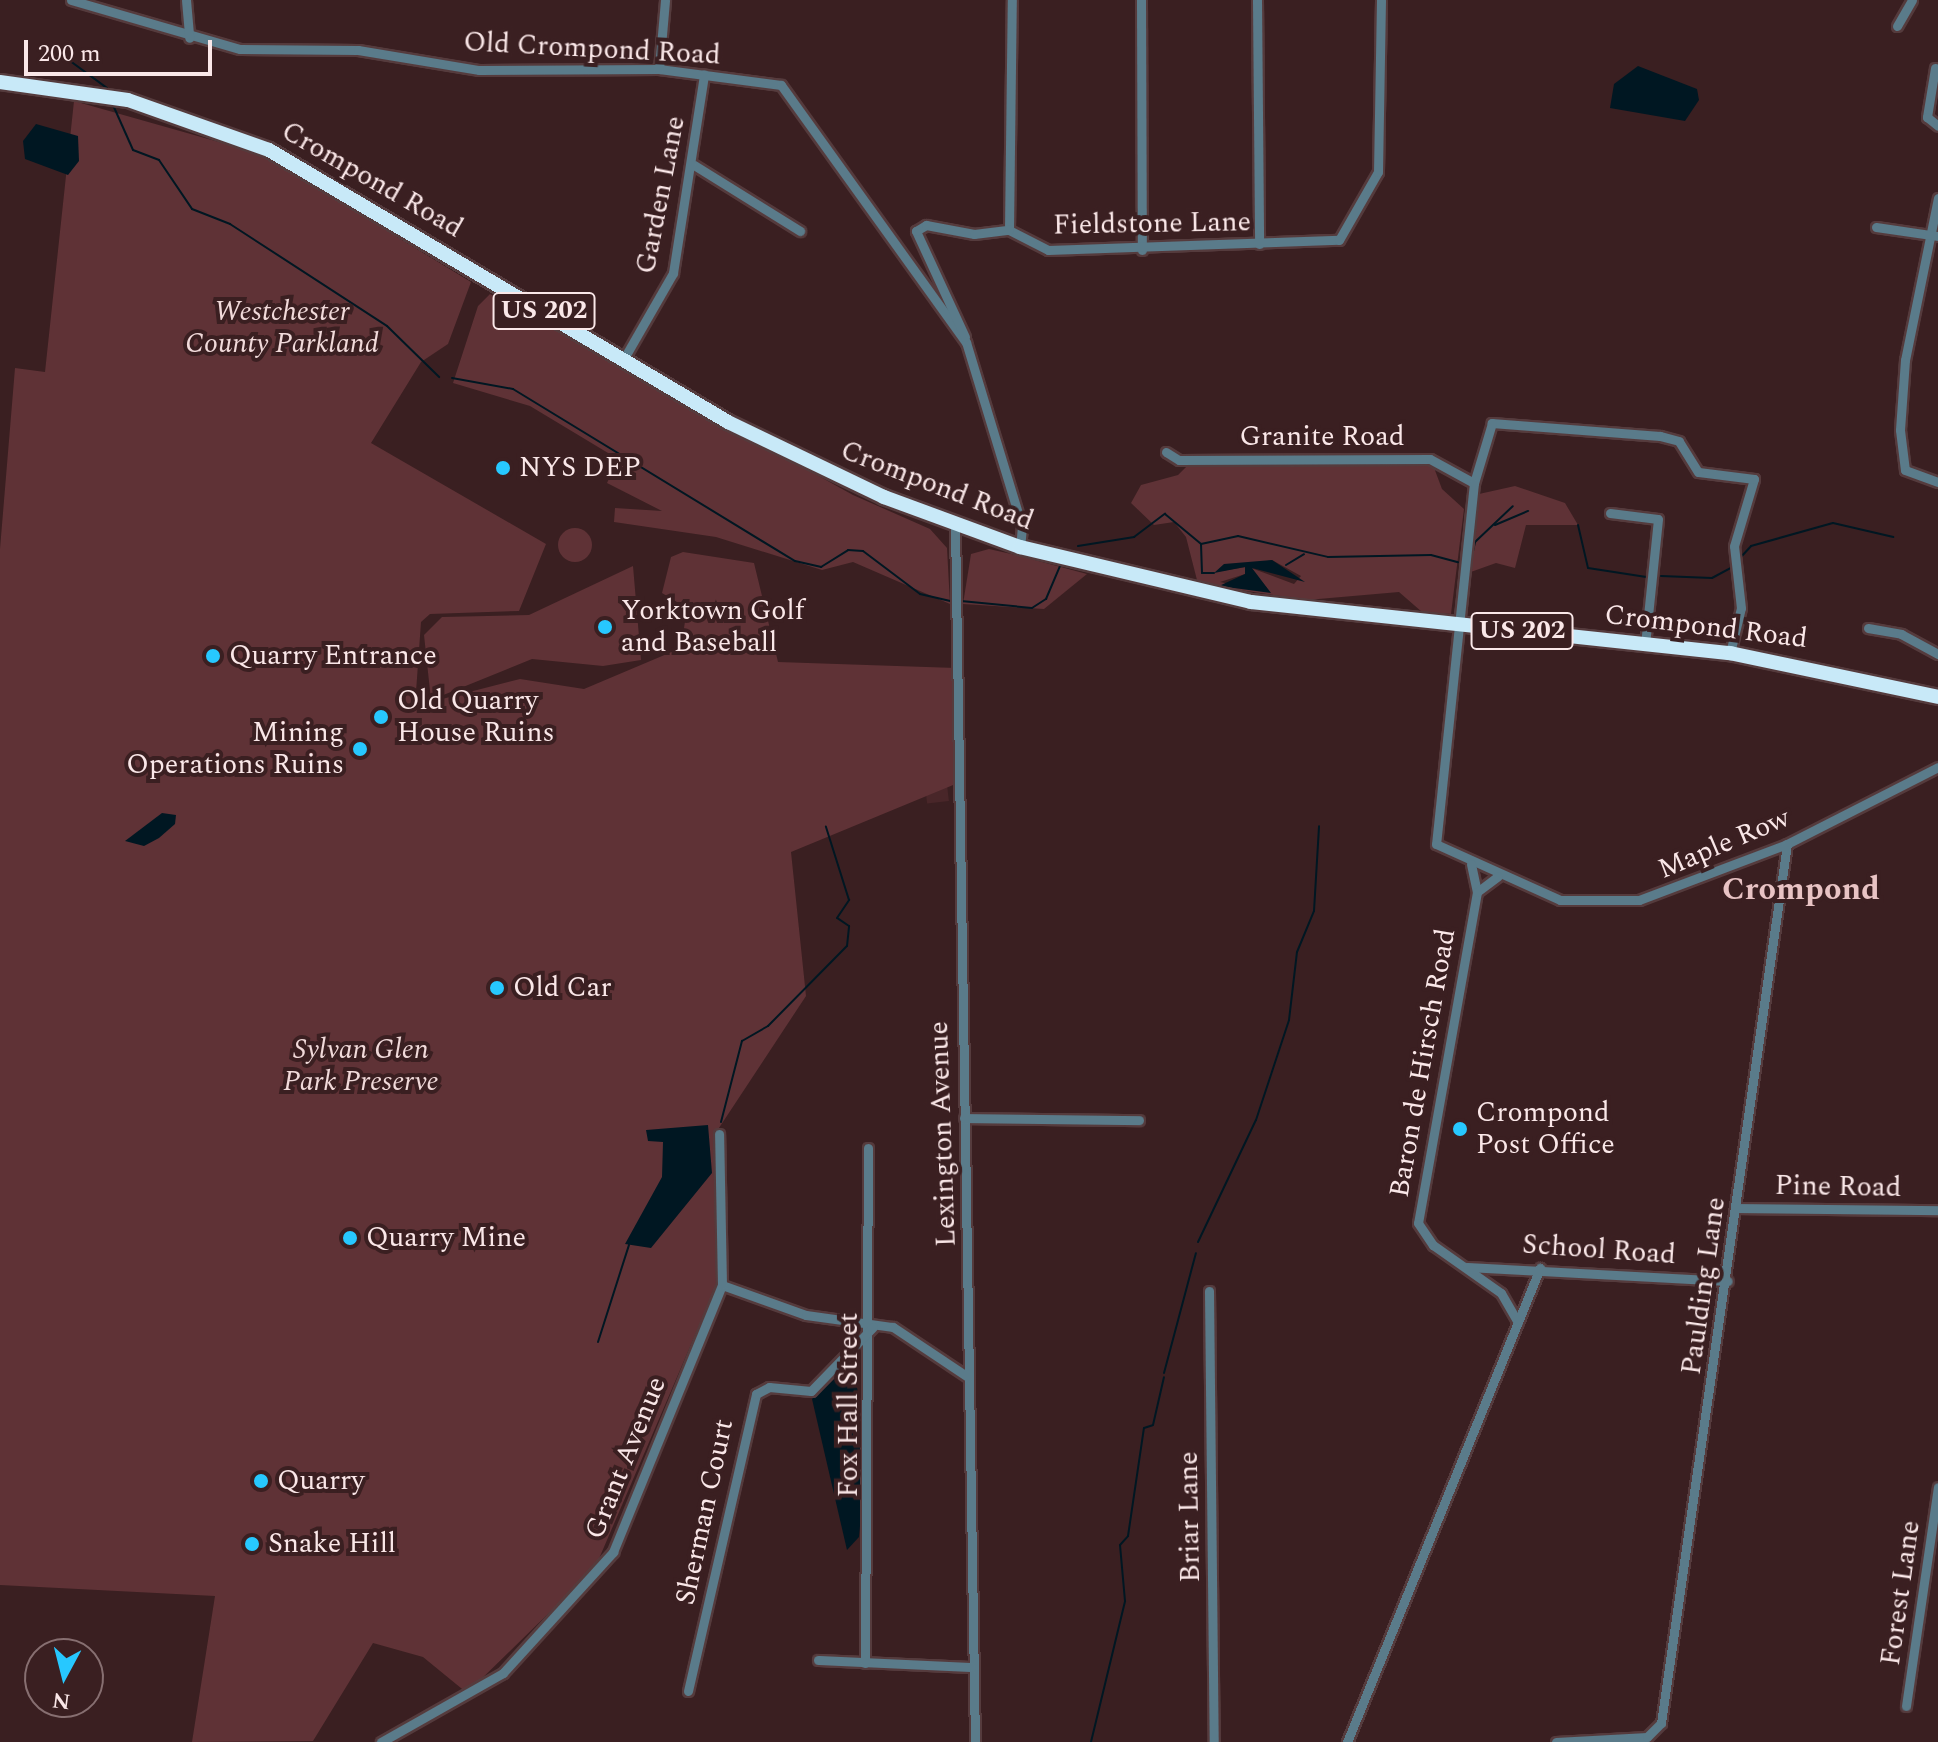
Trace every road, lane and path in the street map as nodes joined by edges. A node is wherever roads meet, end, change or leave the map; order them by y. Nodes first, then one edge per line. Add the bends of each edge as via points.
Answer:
1 (71, 0) edge
2 (186, 0) edge
3 (665, 0) edge
4 (1012, 0) edge
5 (1141, 0) edge
6 (1257, 0) edge
7 (1381, 0) edge
8 (1912, 0) edge
9 (1897, 26) dead end
10 (189, 38) junction
11 (1935, 68) dead end
12 (659, 69) junction
13 (704, 74) junction
14 (0, 82) edge
15 (1938, 126) edge
16 (694, 165) junction
17 (1938, 198) edge
18 (1876, 227) dead end
19 (1009, 230) junction
20 (800, 231) dead end
21 (1934, 236) edge
22 (1259, 244) junction
23 (1142, 250) junction
24 (966, 342) junction
25 (623, 360) junction
26 (1166, 452) dead end
27 (1938, 482) edge
28 (1474, 483) junction
29 (1610, 513) dead end
30 (955, 525) junction
31 (1020, 547) junction
32 (1458, 625) junction
33 (1868, 628) dead end
34 (1645, 644) junction
35 (1730, 653) junction
36 (1938, 654) edge
37 (1938, 697) edge
38 (1938, 767) edge
39 (1787, 844) junction
40 (1471, 864) junction
41 (1498, 876) junction
42 (1477, 892) junction
43 (964, 1118) junction
44 (1139, 1120) dead end
45 (719, 1134) dead end
46 (868, 1148) dead end
47 (1738, 1208) junction
48 (1938, 1210) edge
49 (1467, 1267) junction
50 (1540, 1268) junction
51 (1728, 1281) junction
52 (722, 1285) junction
53 (1209, 1291) dead end
54 (1518, 1323) junction
55 (873, 1327) junction
56 (968, 1377) junction
57 (1938, 1487) edge
58 (818, 1660) dead end
59 (865, 1663) junction
60 (971, 1667) junction
61 (688, 1691) dead end
62 (1906, 1706) dead end
63 (381, 1742) edge
64 (975, 1742) edge
65 (1214, 1742) edge
66 (1347, 1742) edge
67 (1556, 1742) edge

1 - 10 street, Old Crompond Road
2 - 10 street
3 - 12 street
4 - 19 street
5 - 23 street
6 - 22 street
7 - 22 street, Fieldstone Lane via 1378,172 1354,224 1331,244
8 - 9 street
10 - 12 street, Old Crompond Road via 282,52 358,50 479,70
11 - 15 street via 1927,117
12 - 13 street, Old Crompond Road
13 - 16 street, Garden Lane
13 - 24 street, Old Crompond Road via 790,92
14 - 25 highway, Crompond Road / US 202 via 128,100 257,145
16 - 20 street
16 - 25 street, Garden Lane via 673,273
17 - 21 street
18 - 21 street
19 - 23 street, Fieldstone Lane via 1048,250
19 - 24 street via 974,234 926,225 916,231
21 - 27 street via 1905,360 1901,455 1911,477
22 - 23 street, Fieldstone Lane
24 - 31 street, Old Crompond Road via 1022,526
25 - 30 highway, Crompond Road / US 202 via 783,450
26 - 28 street, Granite Road via 1179,460 1430,459
28 - 32 street
28 - 35 street via 1484,431 1508,421 1673,438 1698,472 1754,479 1734,546 1741,608
29 - 34 street via 1658,519
30 - 31 highway, Crompond Road / US 202
30 - 43 street, Lexington Avenue
31 - 32 highway, Crompond Road / US 202 via 1236,599
32 - 34 highway, Crompond Road / US 202
32 - 40 street via 1434,835 1443,850
33 - 36 street via 1901,634
34 - 35 highway, Crompond Road / US 202
35 - 37 highway, Crompond Road / US 202
38 - 39 street, Maple Row
39 - 41 street, Maple Row via 1675,892 1625,902 1560,900
39 - 47 street, Paulding Lane
40 - 41 street, Maple Row
40 - 42 street, Baron de Hirsch Road
41 - 42 street
42 - 49 street, Baron de Hirsch Road via 1418,1215 1424,1237
43 - 44 street
43 - 56 street, Lexington Avenue
45 - 52 street, Grant Avenue
46 - 55 street, Fox Hall Street
47 - 48 street, Pine Road
47 - 51 street, Paulding Lane
49 - 50 street, School Road
49 - 54 street, Baron de Hirsch Road via 1501,1293
50 - 51 street, School Road
50 - 54 street
51 - 67 street, Paulding Lane via 1656,1732
52 - 55 street via 806,1315
52 - 63 street, Grant Avenue via 604,1567 503,1673
53 - 65 street, Briar Lane
54 - 66 street
55 - 56 street via 902,1331
55 - 59 street, Fox Hall Street
55 - 61 street, Sherman Court via 811,1391 769,1387 756,1394
56 - 60 street, Lexington Avenue
57 - 62 street, Forest Lane
58 - 59 street
59 - 60 street
60 - 64 street, Lexington Avenue

